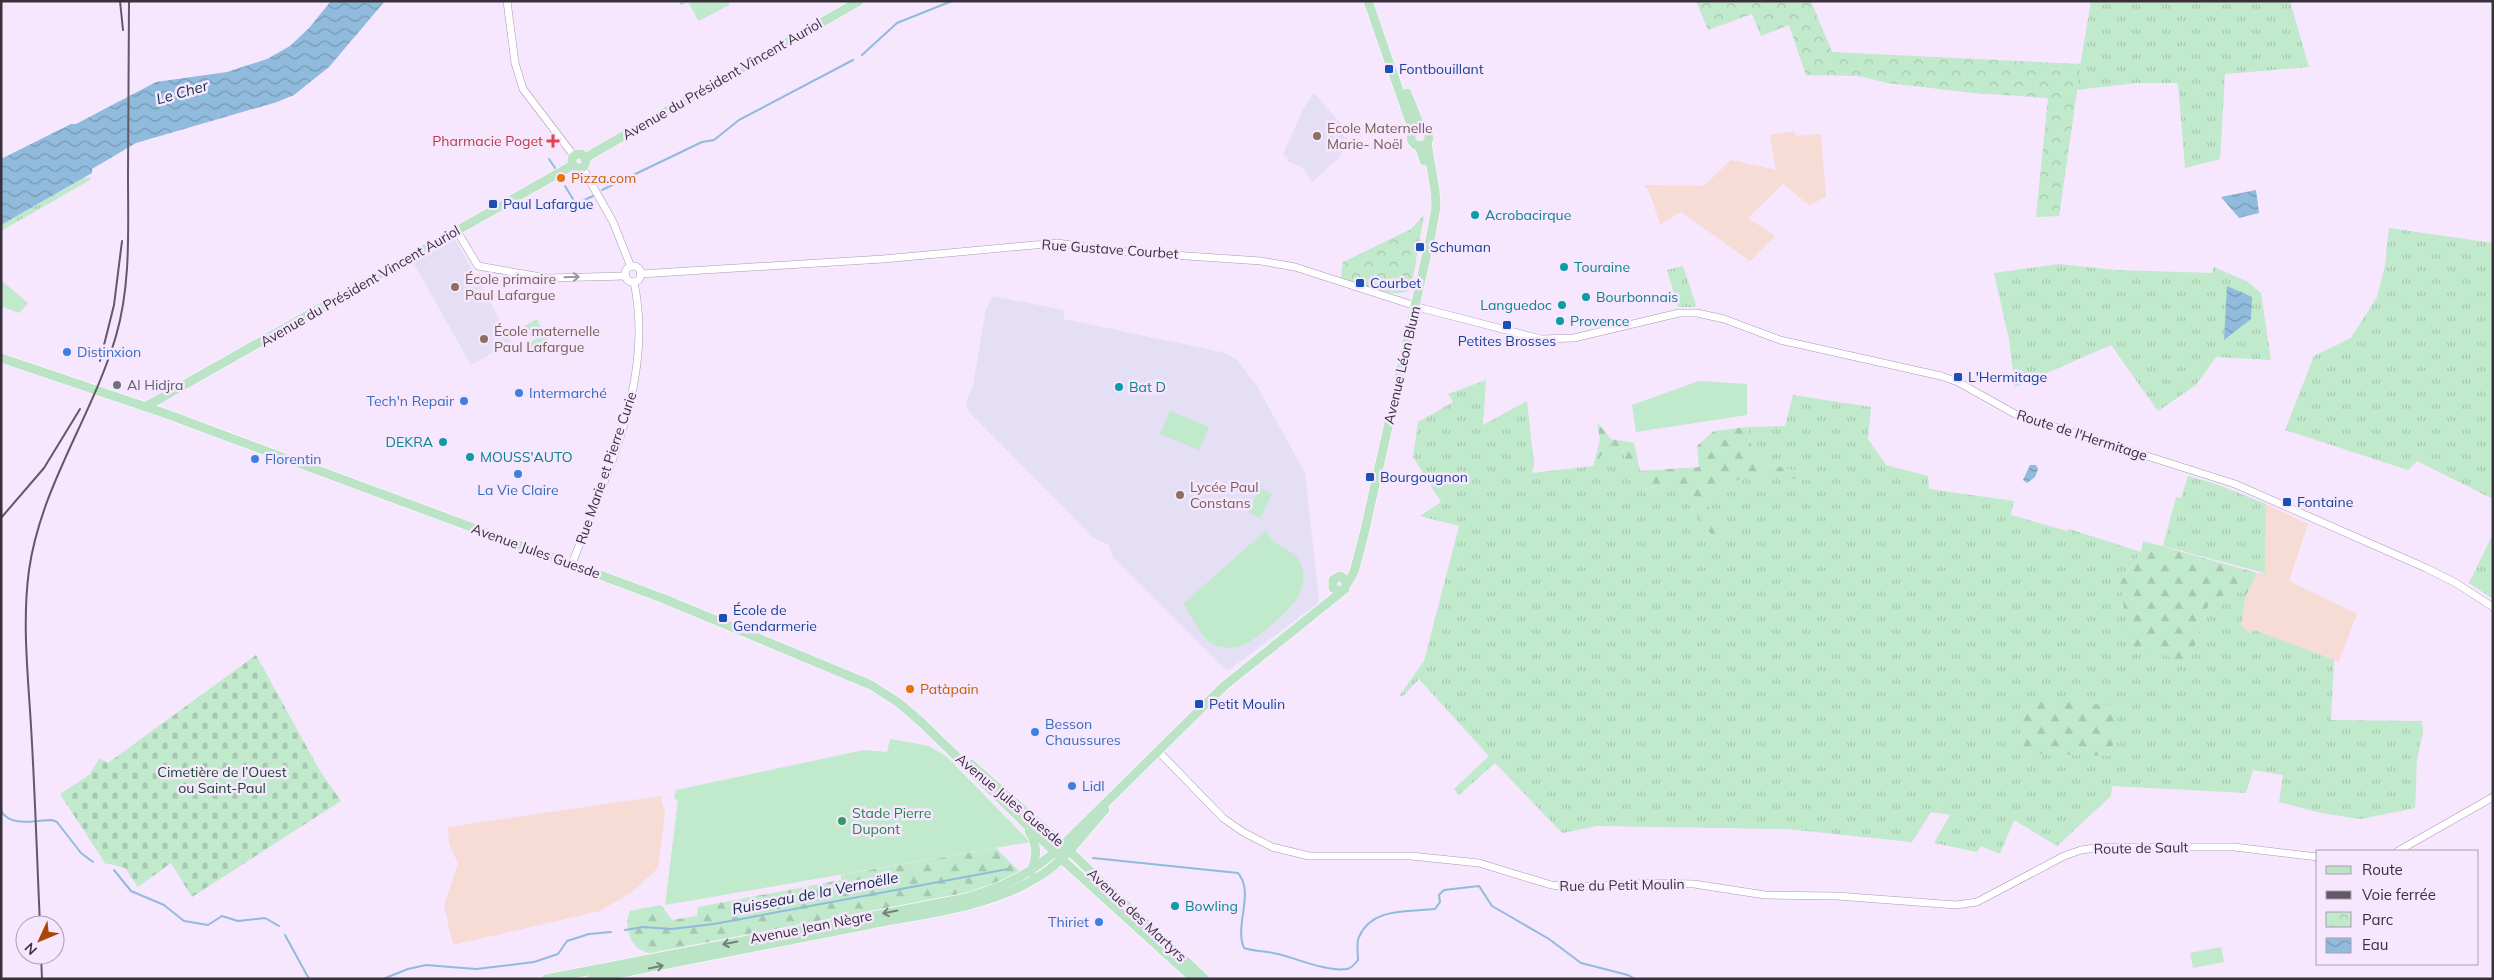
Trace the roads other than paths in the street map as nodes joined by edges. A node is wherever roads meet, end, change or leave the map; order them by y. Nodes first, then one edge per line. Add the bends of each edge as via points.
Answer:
1 (507, 1) edge
2 (859, 1) edge
3 (1368, 1) edge
4 (1374, 1) edge
5 (1417, 130) junction
6 (1423, 144) junction
7 (579, 161) junction
8 (457, 231) junction
9 (631, 267) junction
10 (640, 274) junction
11 (626, 276) junction
12 (634, 282) junction
13 (1414, 305) junction
14 (1510, 332) joint
15 (1, 358) edge
16 (145, 407) junction
17 (572, 564) junction
18 (1341, 576) junction
19 (1341, 588) junction
20 (2493, 607) edge
21 (950, 750) junction
22 (1158, 751) junction
23 (2493, 797) edge
24 (1022, 820) junction
25 (1066, 848) junction
26 (2400, 850) edge
27 (1058, 855) junction
28 (2316, 857) edge
29 (1071, 868) junction
30 (1035, 872) junction
31 (1977, 902) joint
32 (546, 979) edge
33 (591, 979) edge
34 (1194, 979) edge
35 (1205, 979) edge

1 - 7 street via 515,63 523,89
2 - 7 main road, Avenue du Président Vincent Auriol
3 - 5 main road, Avenue Léon Blum
4 - 5 main road, Avenue Léon Blum
5 - 6 main road, Avenue Léon Blum via 1413,141
5 - 6 main road, Avenue Léon Blum via 1428,133
6 - 13 main road, Avenue Léon Blum via 1430,208
7 - 8 main road, Avenue du Président Vincent Auriol
7 - 9 street via 612,222
8 -> 11 street via 478,266 547,278
8 - 16 main road, Avenue du Président Vincent Auriol
9 - 10 street via 638,268
9 - 11 street via 627,269
10 - 12 street
10 - 13 street, Rue Gustave Courbet via 883,259 1057,243 1114,251 1262,262 1302,269
11 - 12 street
12 - 17 street, Rue Marie et Pierre Curie via 640,336 634,394
13 - 14 street, Rue Gustave Courbet
13 - 18 main road, Avenue Léon Blum via 1353,565
13 - 19 main road, Avenue Léon Blum via 1364,534 1354,572
14 - 20 street, Route de l'Hermitage via 1558,340 1679,313 1697,313 1724,319 1780,340 1941,376 1958,382 2014,414 2235,484 2426,568
15 - 16 main road, Avenue Jules Guesde
16 - 17 main road, Avenue Jules Guesde
17 - 21 main road, Avenue Jules Guesde via 871,685 899,703
18 - 19 main road
18 - 19 main road, Avenue Léon Blum via 1333,580
19 - 22 main road, Avenue Léon Blum via 1323,608 1228,682
21 - 24 main road, Avenue Jules Guesde
21 - 25 main road, Avenue Jules Guesde via 966,759
22 - 25 main road, Avenue Léon Blum
22 - 31 street, Rue du Petit Moulin via 1230,823 1272,847 1308,856 1443,858 1478,863 1551,886 1694,884 1776,896 1837,896 1956,905
23 - 26 street
24 - 27 main road, Avenue Jules Guesde
24 - 30 main road via 1036,846
25 - 27 main road, Avenue Jean Nègre
25 - 35 main road, Avenue des Martyrs
27 - 29 main road, Avenue des Martyrs
27 - 30 main road, Avenue Jean Nègre
28 - 31 street, Route de Sault via 2234,847 2102,847 2064,856
29 - 30 main road, Avenue Jean Nègre
29 - 34 main road, Avenue des Martyrs
30 -> 32 main road, Avenue Jean Nègre via 997,889 966,898
33 -> 30 main road, Avenue Jean Nègre via 970,904 1007,892

